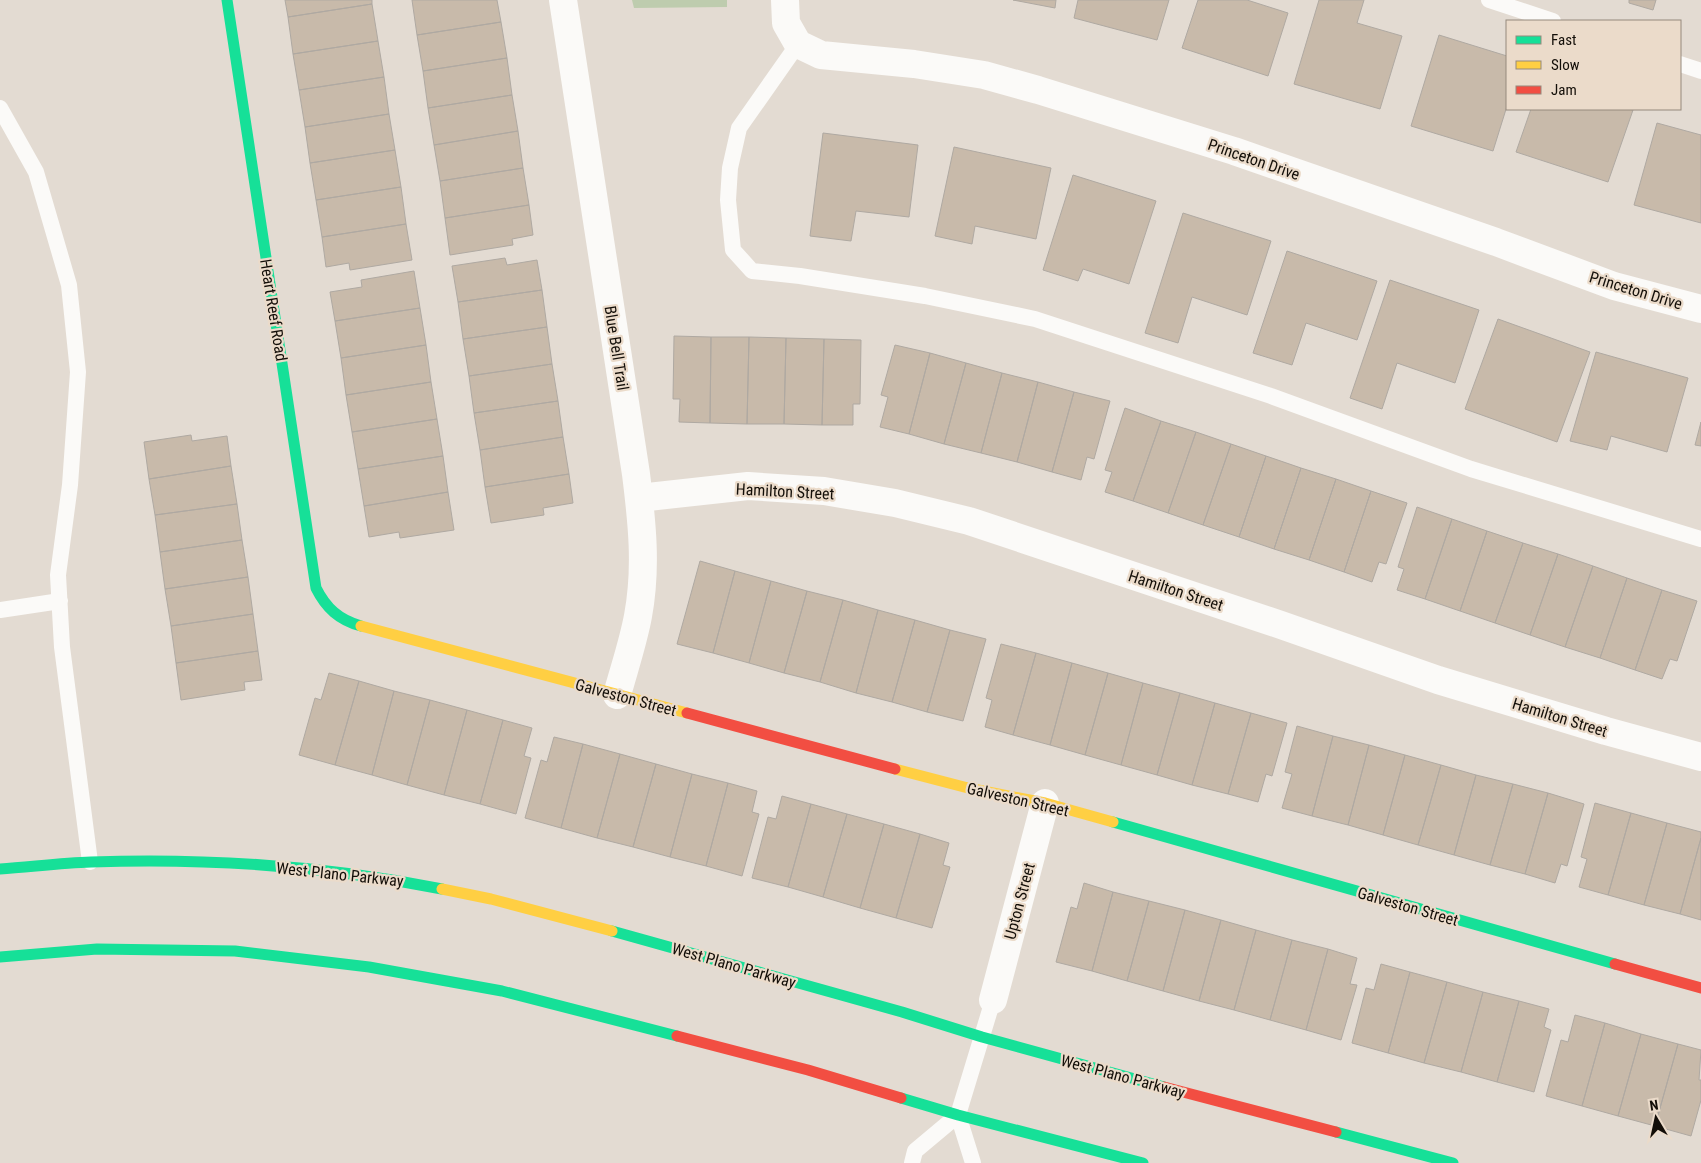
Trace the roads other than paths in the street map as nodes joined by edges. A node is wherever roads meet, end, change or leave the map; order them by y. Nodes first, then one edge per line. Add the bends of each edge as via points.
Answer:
1 (227, 0) edge
2 (563, 0) edge
3 (785, 0) edge
4 (1489, 0) edge
5 (1550, 20) edge
6 (798, 44) junction
7 (1681, 64) edge
8 (1701, 71) edge
9 (0, 108) edge
10 (1701, 309) edge
11 (639, 498) junction
12 (1701, 539) edge
13 (60, 602) junction
14 (0, 610) edge
15 (333, 615) joint
16 (618, 695) junction
17 (1701, 757) edge
18 (1044, 802) junction
19 (90, 862) junction
20 (0, 870) edge
21 (0, 957) edge
22 (1701, 988) edge
23 (993, 1000) joint
24 (982, 1037) junction
25 (958, 1115) junction
26 (912, 1163) edge
27 (973, 1163) edge
28 (1143, 1163) edge
29 (1453, 1163) edge

1 - 15 main road, Heart Reef Road via 316,588 323,604
2 - 11 street, Blue Bell Trail
3 - 6 street via 786,23
4 - 5 lane
6 - 10 street, Princeton Drive via 821,55 984,75 1038,90 1234,152 1614,286
6 - 12 lane via 739,128 730,168 728,200 733,250 752,272 800,276 925,296 1035,319 1271,396 1471,469
7 - 8 lane
9 - 13 lane via 36,172 69,285 78,372 70,485 58,575
11 - 16 street, Blue Bell Trail via 643,573 638,616
11 - 17 street, Hamilton Street via 748,486 824,491 895,503 968,521 1438,680
13 - 14 lane
13 - 19 lane via 62,647
15 - 16 main road, Galveston Street via 348,623
16 - 18 main road, Galveston Street via 968,788
18 - 22 main road, Galveston Street
18 - 23 street, Upton Street
19 - 20 main road, West Plano Parkway
19 - 24 main road, West Plano Parkway via 192,862 397,880 491,899 684,950
21 - 25 main road via 97,949 235,951 369,967 502,991 808,1070
23 - 24 lane
24 - 25 lane
24 - 29 main road, West Plano Parkway
25 - 26 lane via 915,1152
25 - 27 lane
25 - 28 main road

